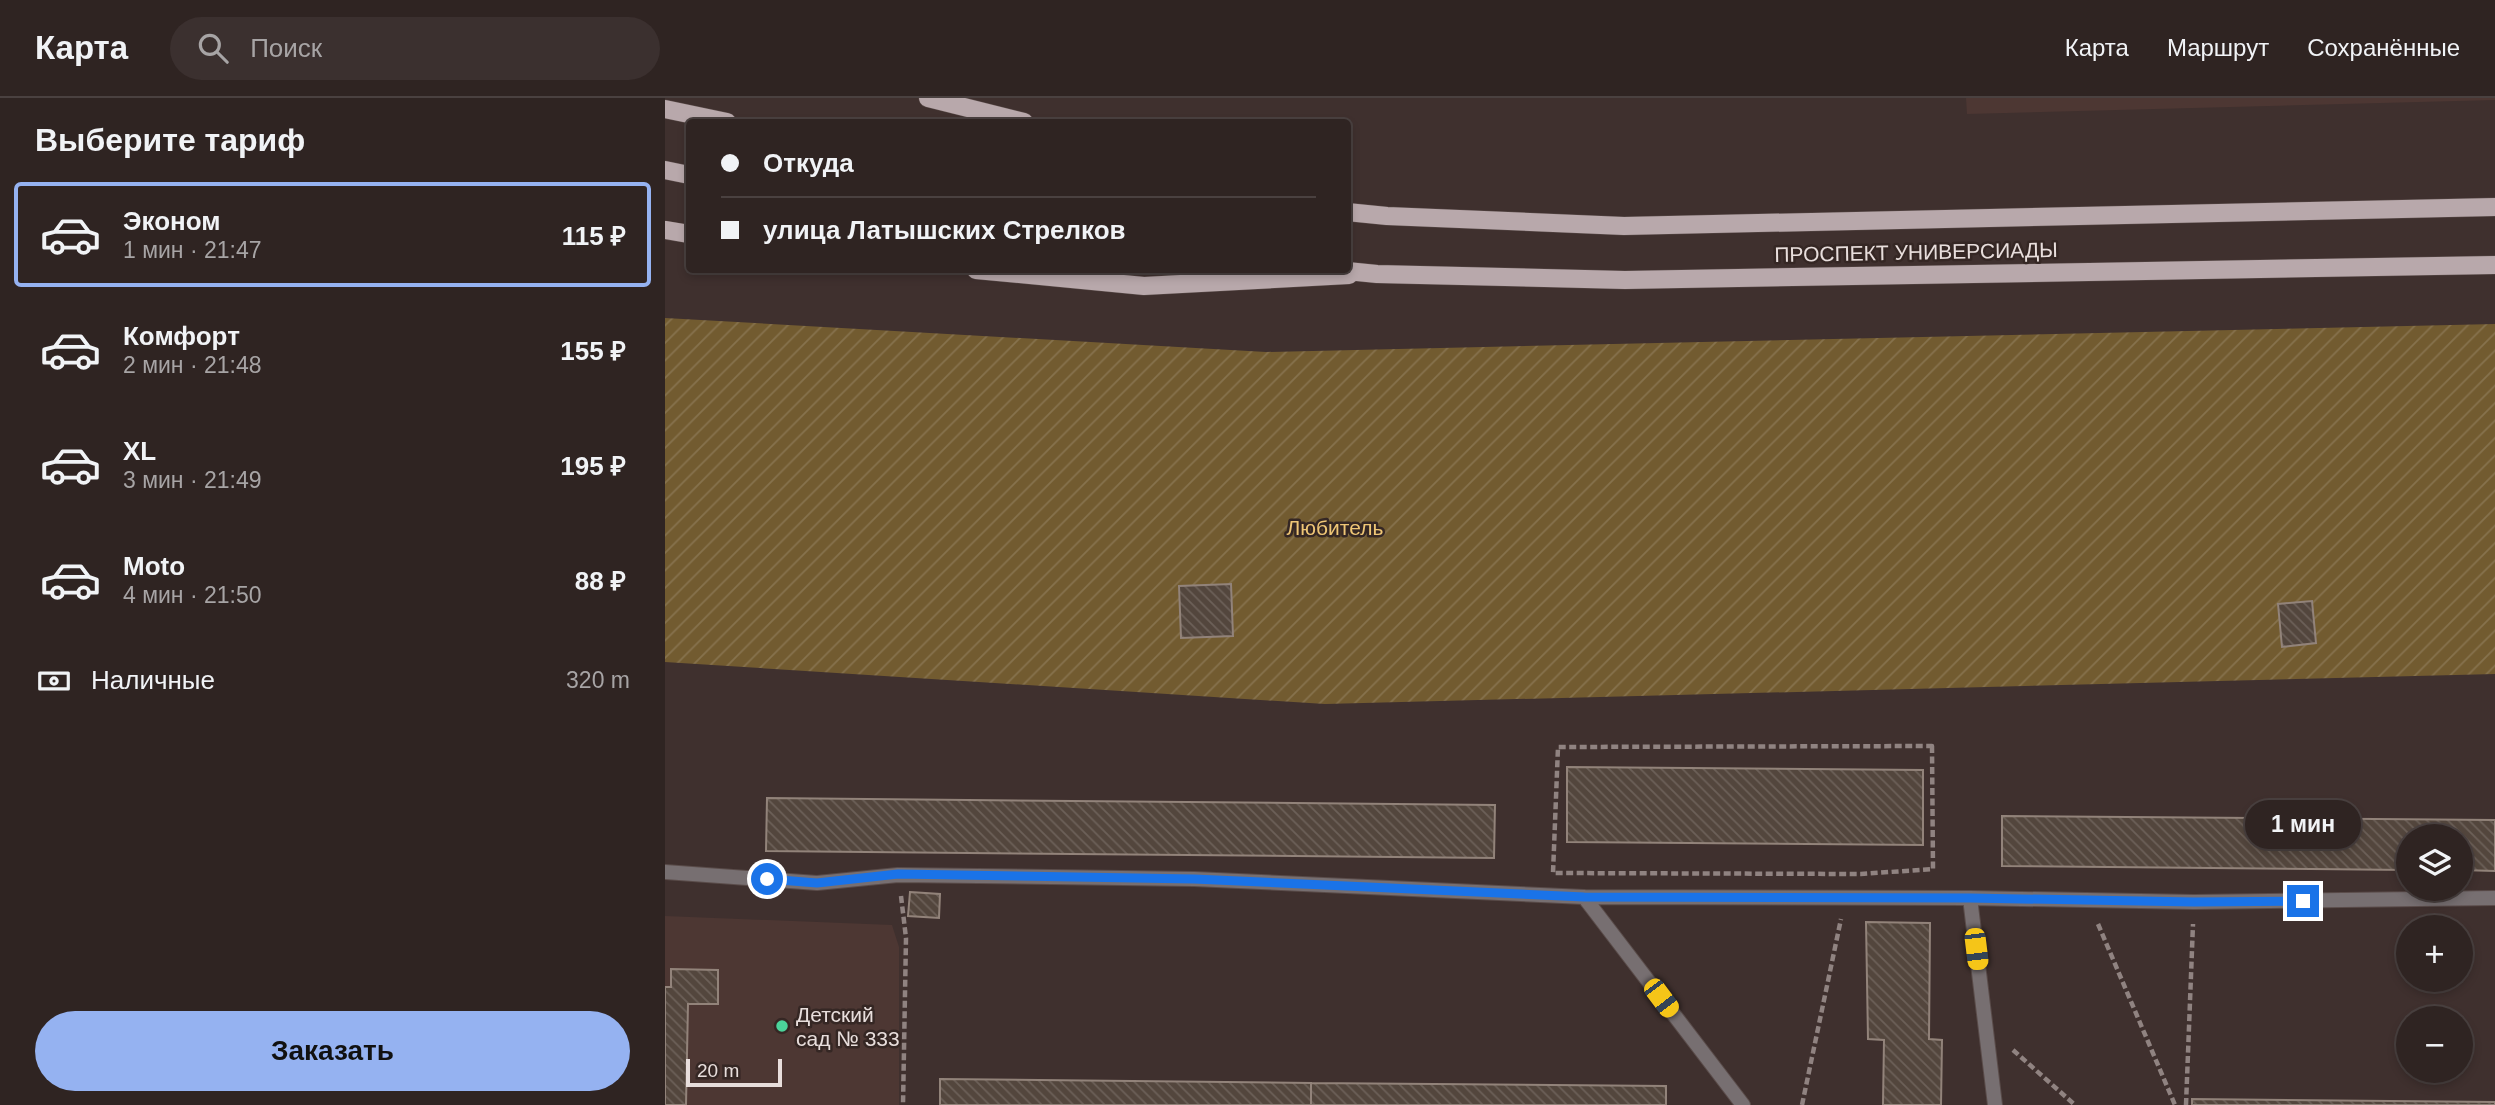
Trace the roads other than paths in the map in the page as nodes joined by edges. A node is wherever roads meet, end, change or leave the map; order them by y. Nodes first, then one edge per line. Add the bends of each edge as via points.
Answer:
1 (928, 98) edge
2 (665, 109) edge
3 (713, 119) edge
4 (1012, 119) edge
5 (665, 170) edge
6 (686, 174) edge
7 (1351, 207) edge
8 (2495, 207) edge
9 (1351, 212) edge
10 (1387, 216) junction
11 (665, 230) edge
12 (686, 234) edge
13 (2495, 265) edge
14 (1351, 271) edge
15 (1008, 273) edge
16 (1377, 274) junction
17 (665, 872) edge
18 (1584, 897) junction
19 (1970, 898) junction
20 (2495, 898) edge
21 (1743, 1105) edge
22 (1994, 1105) edge

1 - 4 main road
2 - 3 main road
5 - 6 main road
7 - 10 main road
8 - 10 main road, ПРОСПЕКТ УНИВЕРСИАДЫ via 1624,226
9 - 10 main road, ПРОСПЕКТ УНИВЕРСИАДЫ
11 - 12 main road
13 - 16 main road, ПРОСПЕКТ УНИВЕРСИАДЫ via 1626,280
14 - 16 main road, ПРОСПЕКТ УНИВЕРСИАДЫ
15 - 16 main road via 1144,286
17 - 18 lane via 817,883 898,874 1194,879
18 - 19 lane
18 - 21 lane
19 - 20 lane via 2194,902
19 - 22 lane

